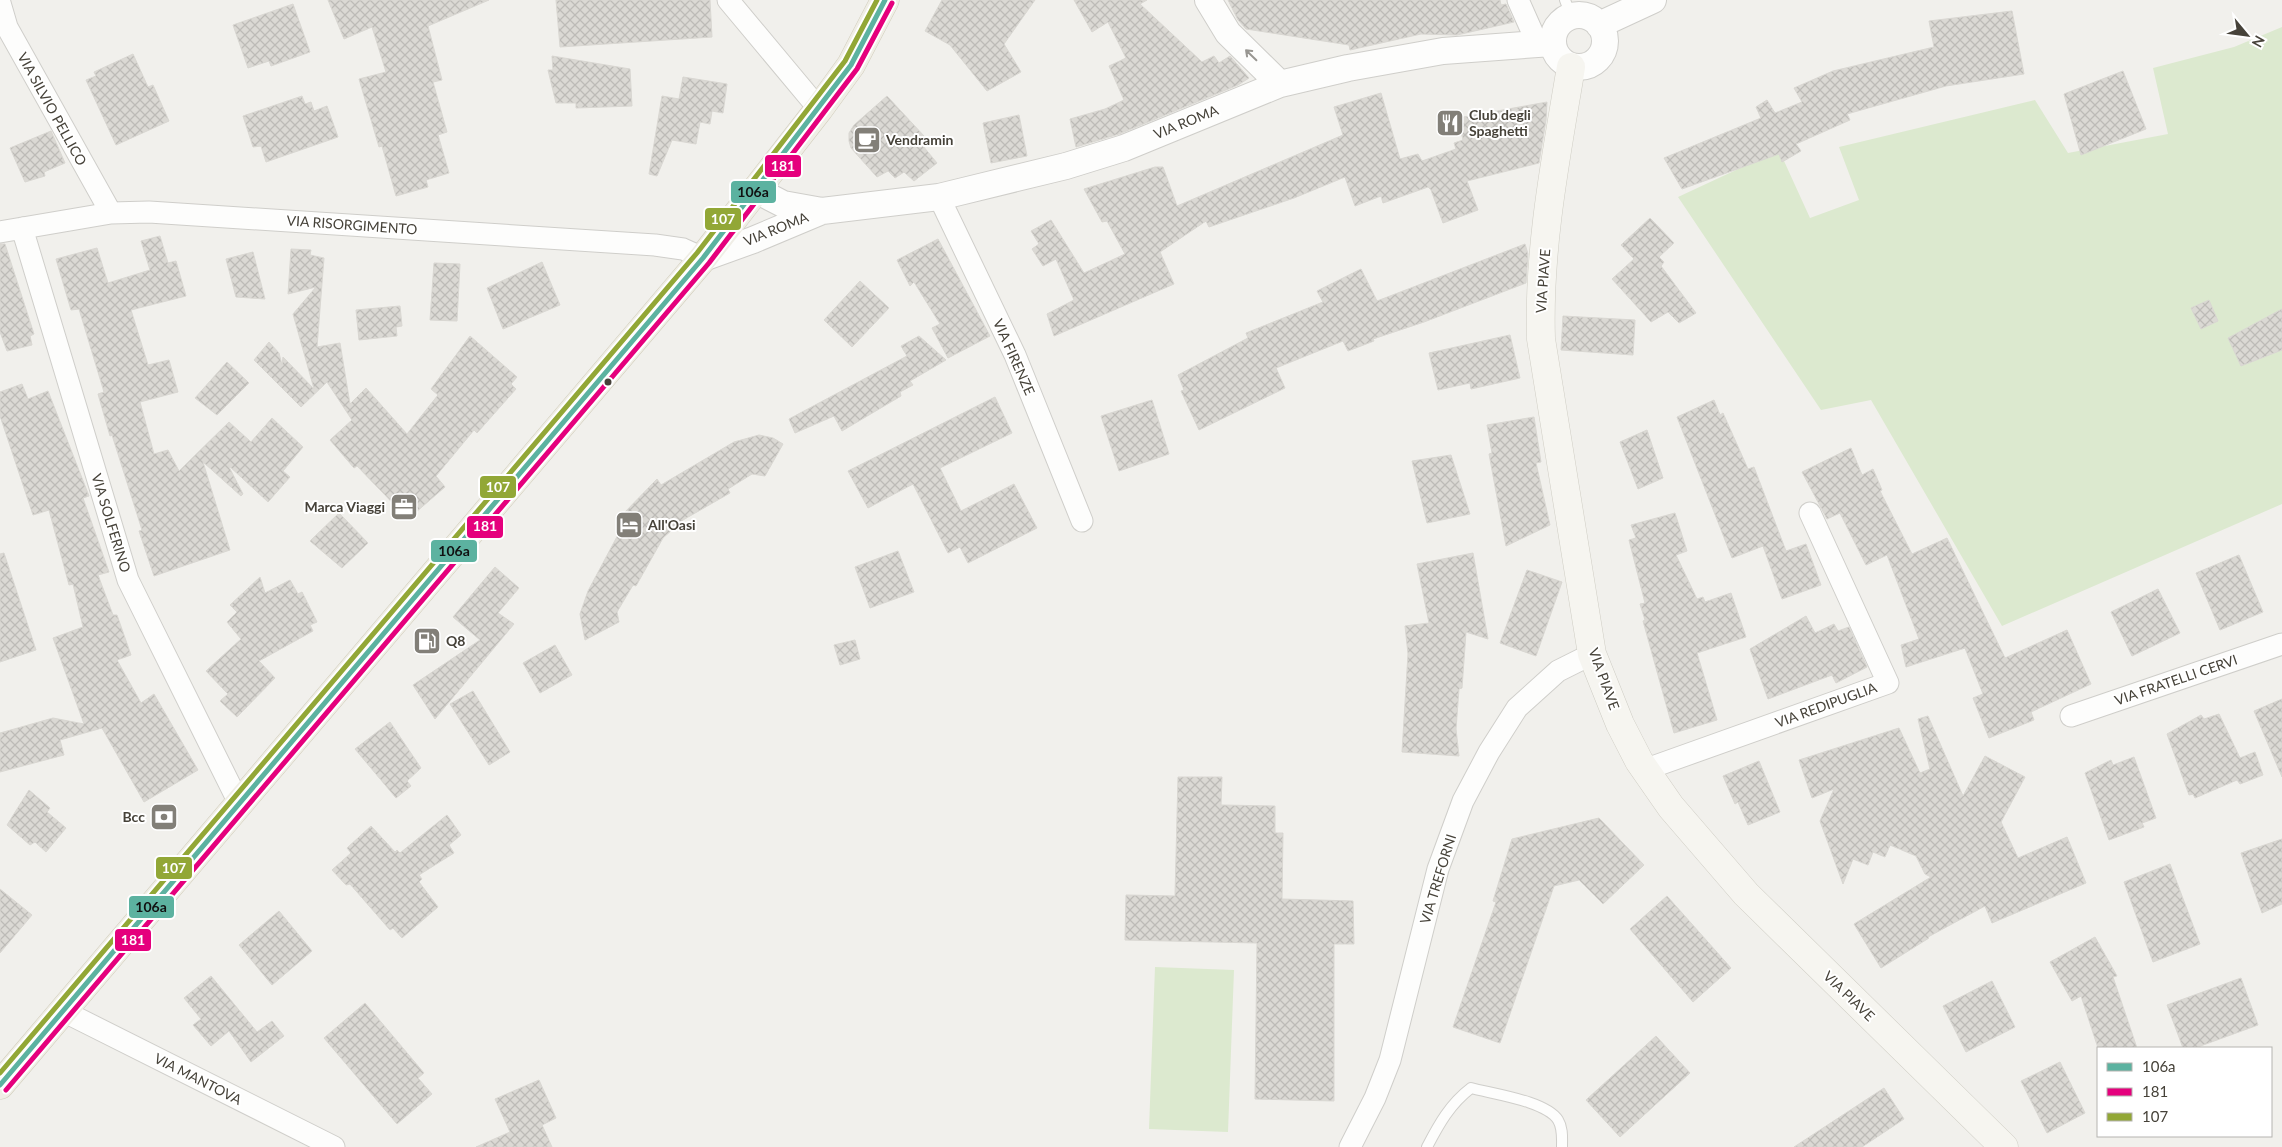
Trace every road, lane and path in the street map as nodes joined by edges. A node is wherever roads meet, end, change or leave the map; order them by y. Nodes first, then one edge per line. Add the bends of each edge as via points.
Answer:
1 (728, 0) edge
2 (886, 0) edge
3 (1208, 0) edge
4 (1518, 0) edge
5 (1652, 0) edge
6 (0, 3) edge
7 (1568, 8) edge
8 (1599, 25) junction
9 (1545, 44) junction
10 (1571, 67) junction
11 (1280, 84) junction
12 (820, 109) junction
13 (756, 190) junction
14 (940, 197) junction
15 (822, 211) junction
16 (110, 213) junction
17 (22, 228) junction
18 (0, 232) edge
19 (702, 258) junction
20 (1810, 513) dead end
21 (1082, 520) dead end
22 (2282, 644) edge
23 (1592, 654) junction
24 (2071, 716) dead end
25 (1644, 770) junction
26 (239, 803) junction
27 (63, 1011) junction
28 (0, 1085) edge
29 (334, 1147) edge
30 (1350, 1147) edge
31 (1427, 1147) edge
32 (1562, 1147) edge
33 (2004, 1147) edge

1 - 12 street
2 - 12 main road via 851,65
11 -> 3 street via 1228,33
4 - 9 street
5 - 8 street
6 - 16 street, VIA SILVIO PELLICO via 7,28
7 - 8 street
7 - 9 street
8 - 10 street via 1605,40 1601,56 1587,66
9 - 10 street
9 - 11 street, VIA ROMA via 1443,51
10 - 23 main road, VIA PIAVE via 1552,178 1540,296 1541,339
11 - 14 street, VIA ROMA via 1124,148
12 - 13 main road
13 - 15 street, VIA ROMA via 783,204
13 - 19 main road
14 - 15 street, VIA ROMA
14 - 21 street, VIA FIRENZE via 1015,355
15 - 19 street, VIA ROMA
16 - 17 street, VIA RISORGIMENTO
16 - 19 street, VIA RISORGIMENTO via 149,212 655,245 683,249
17 - 18 street, VIA RISORGIMENTO
17 - 26 street, VIA SOLFERINO via 128,580
19 - 26 main road
20 - 25 street, VIA REDIPUGLIA via 1888,683
22 - 24 street, VIA FRATELLI CERVI
23 - 25 main road, VIA PIAVE via 1620,724
23 - 30 street, VIA TREFORNI via 1558,671 1517,708 1463,801 1438,869 1390,1060
25 - 33 main road, VIA PIAVE via 1671,807 1746,894
26 - 27 main road
27 - 28 main road
27 - 29 street, VIA MANTOVA
31 - 32 lane via 1446,1112 1471,1088 1546,1108 1558,1120

